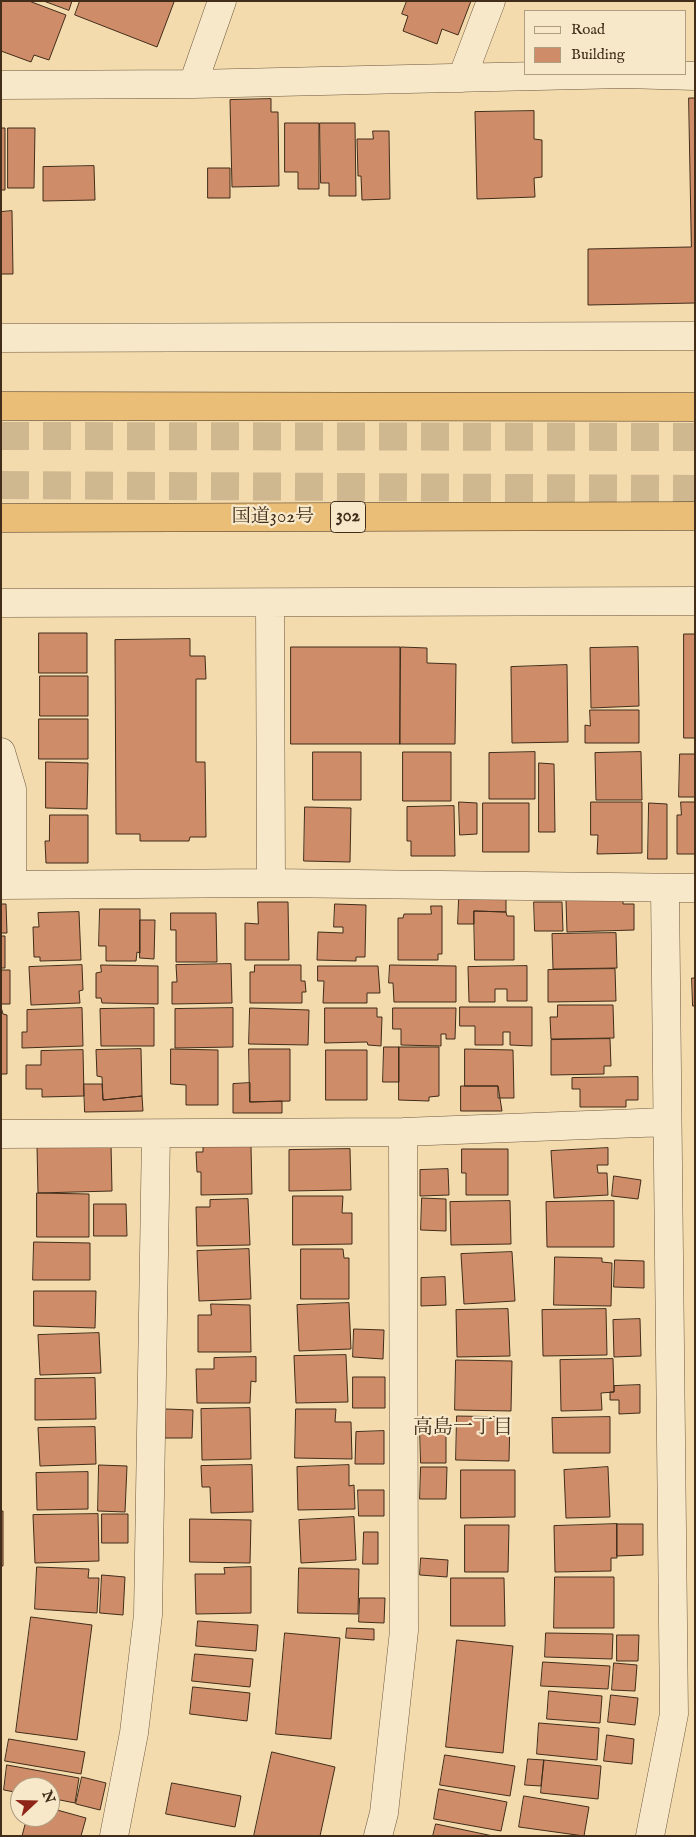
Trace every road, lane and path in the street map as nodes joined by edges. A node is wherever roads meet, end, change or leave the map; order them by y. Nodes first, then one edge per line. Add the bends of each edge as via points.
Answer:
1 (222, 1) edge
2 (491, 1) edge
3 (584, 75) edge
4 (660, 75) edge
5 (695, 76) edge
6 (462, 78) junction
7 (193, 84) junction
8 (1, 85) edge
9 (695, 336) edge
10 (1, 338) edge
11 (1, 406) edge
12 (695, 407) edge
13 (695, 516) edge
14 (1, 518) edge
15 (695, 601) edge
16 (1, 603) edge
17 (270, 603) junction
18 (1, 752) edge
19 (271, 883) junction
20 (6, 885) edge
21 (695, 888) edge
22 (665, 889) junction
23 (667, 1122) junction
24 (403, 1132) junction
25 (1, 1134) edge
26 (156, 1134) junction
27 (684, 1714) edge
28 (114, 1836) edge
29 (378, 1836) edge
30 (650, 1836) edge

1 - 7 street
2 - 6 street
3 - 6 street
4 - 5 street
6 - 7 street
7 - 8 street
9 - 10 street
11 - 12 highway
13 - 14 highway, 国道302号 / 302
15 - 17 street
16 - 17 street
17 - 19 street
18 - 20 street via 12,790
19 - 20 street
19 - 22 street
21 - 22 street
22 - 23 street
23 - 24 street
23 - 27 street
24 - 26 street
24 - 29 street via 404,1631 384,1813
25 - 26 street
26 - 28 street via 148,1615 134,1732
27 - 30 street

